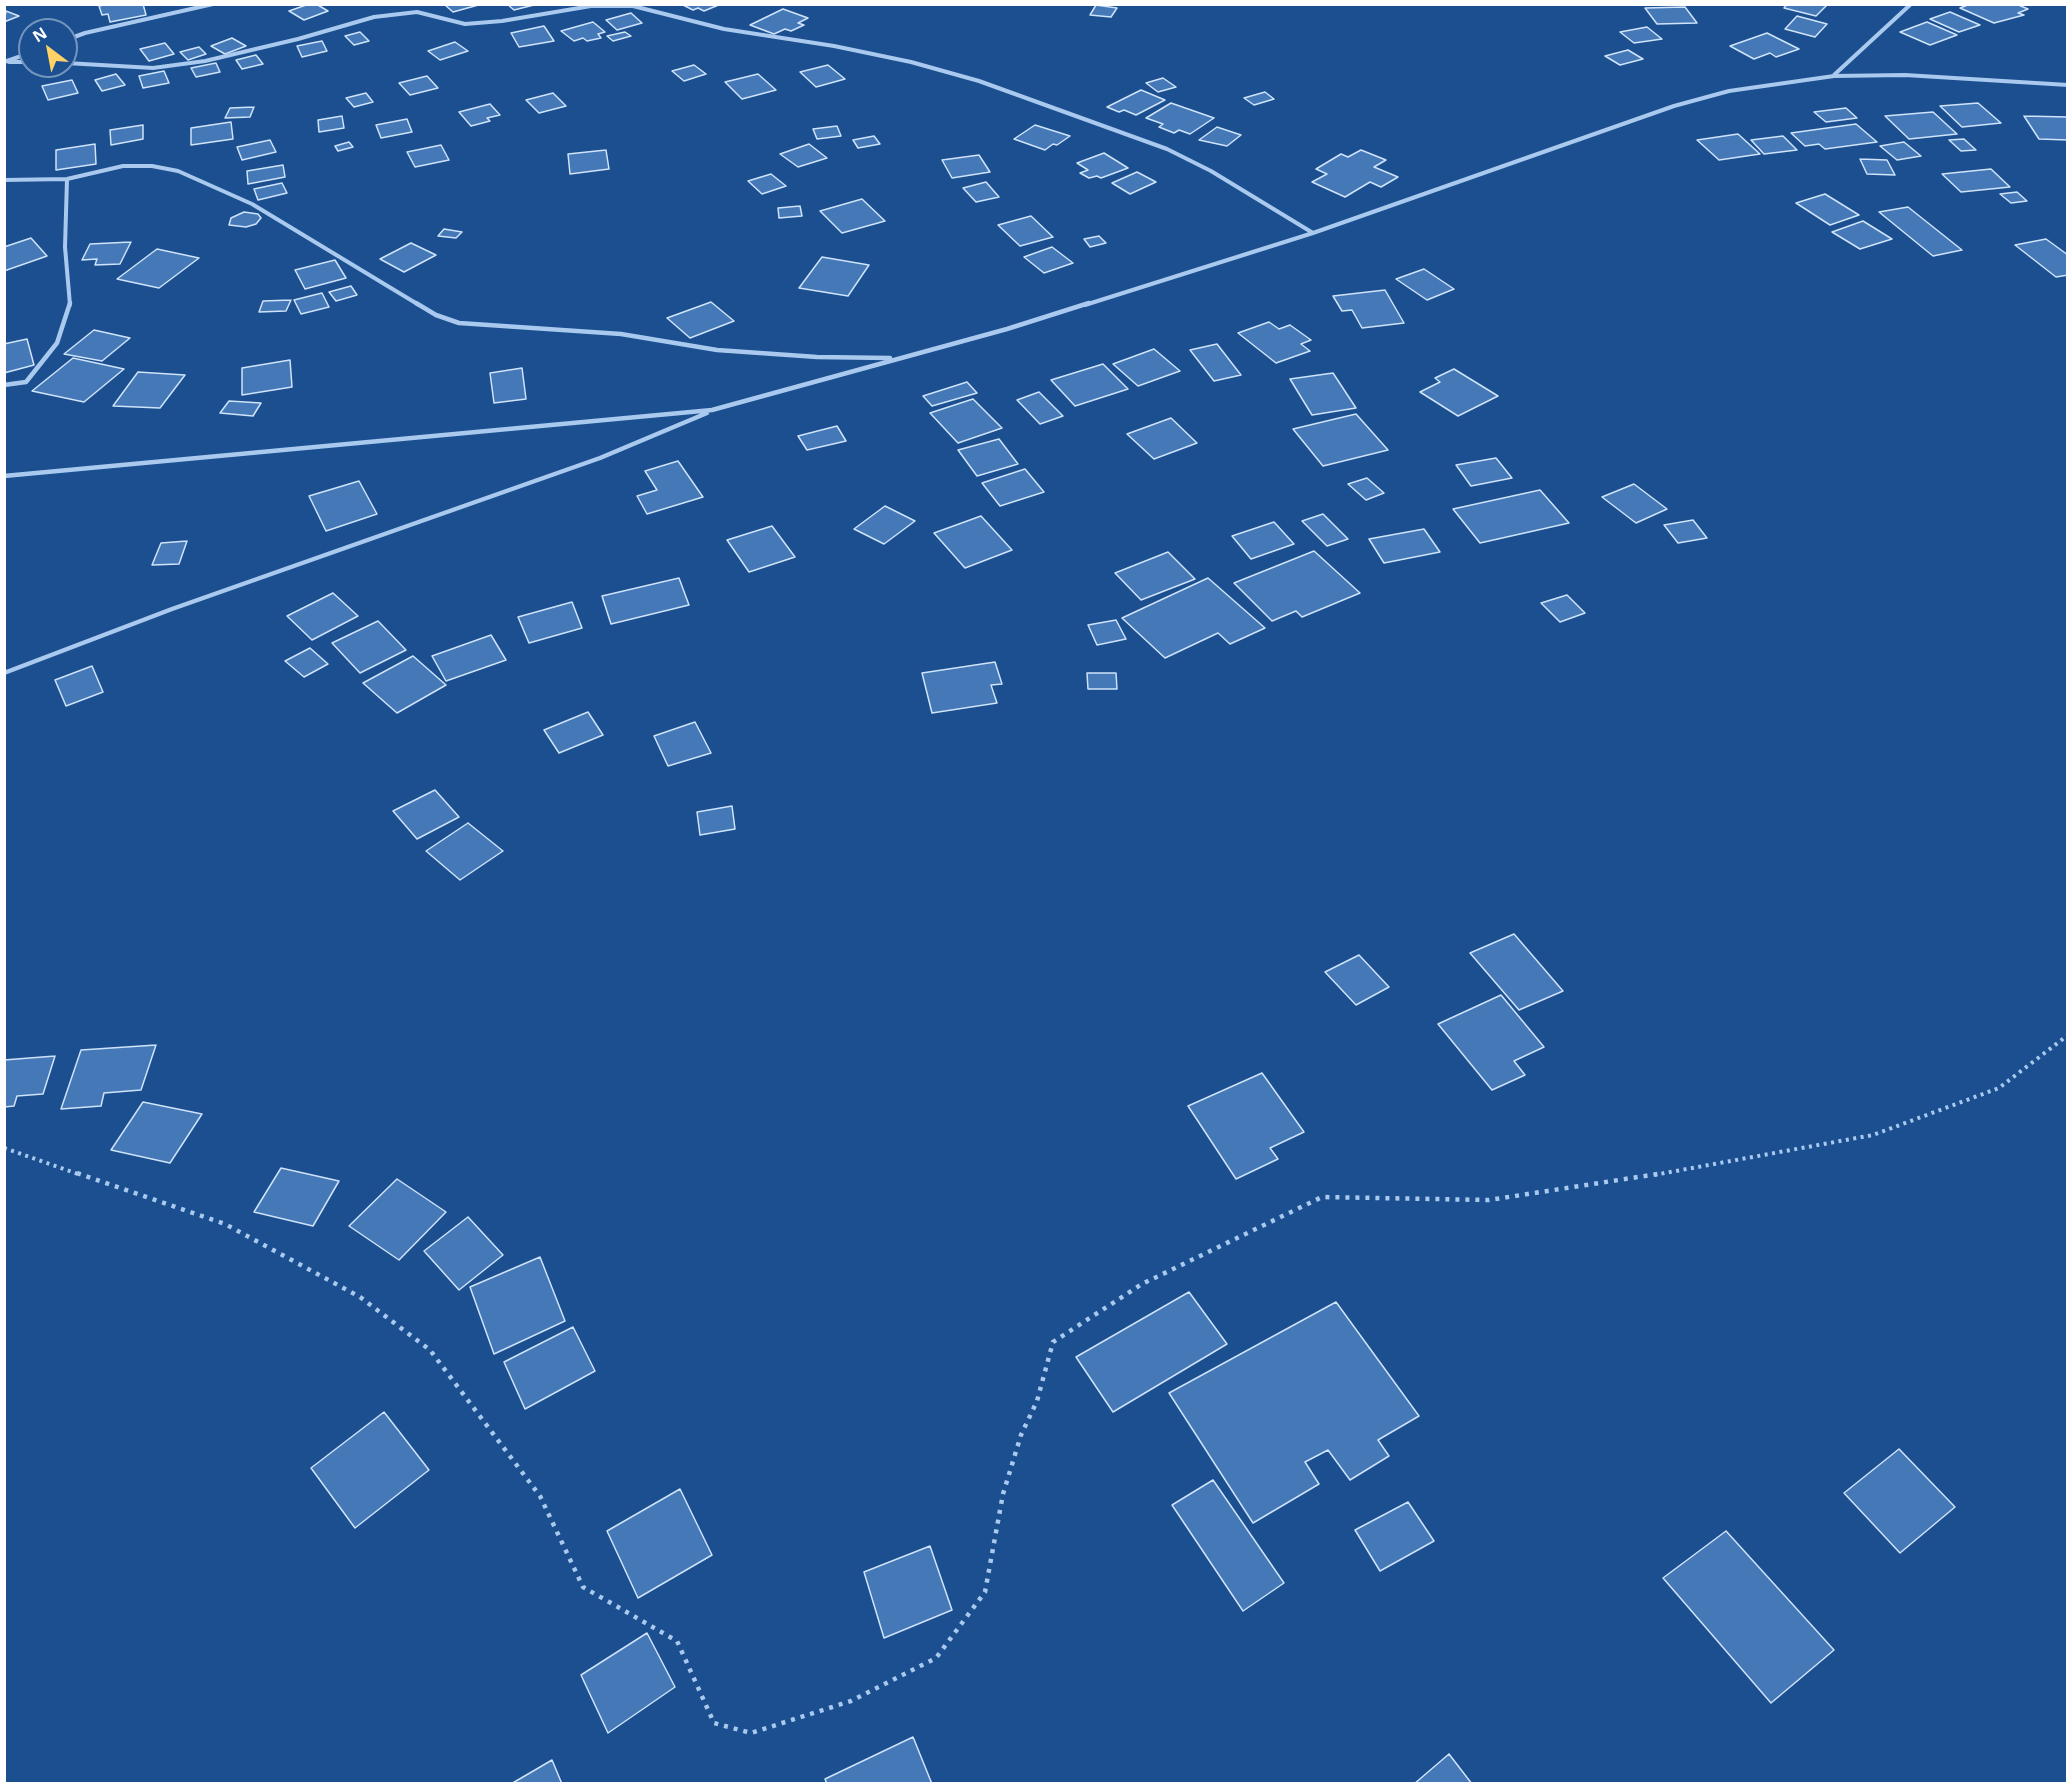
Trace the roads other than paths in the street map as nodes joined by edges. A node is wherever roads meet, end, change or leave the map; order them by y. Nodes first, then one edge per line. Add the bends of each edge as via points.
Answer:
1 (213, 4) edge
2 (1911, 4) edge
3 (78, 36) edge
4 (78, 64) edge
5 (1834, 76) junction
6 (2067, 85) edge
7 (67, 179) junction
8 (4, 180) edge
9 (1313, 233) junction
10 (897, 359) junction
11 (4, 385) edge
12 (712, 410) junction
13 (4, 476) edge
14 (4, 673) edge

1 - 3 street
2 - 5 street
4 - 9 street via 153,68 205,62 364,19 417,12 465,24 591,6 633,6 724,29 834,46 953,72 1167,149
5 - 6 street via 1905,75
5 - 9 street via 1750,87 1674,106
7 - 8 street
7 - 10 street via 123,166 178,171 252,204 436,315 459,323 621,334 717,350
7 - 11 street via 65,247 70,305 57,344 26,382
9 - 10 street via 1007,329
10 - 12 street
12 - 13 street
12 - 14 street via 600,458 172,609

